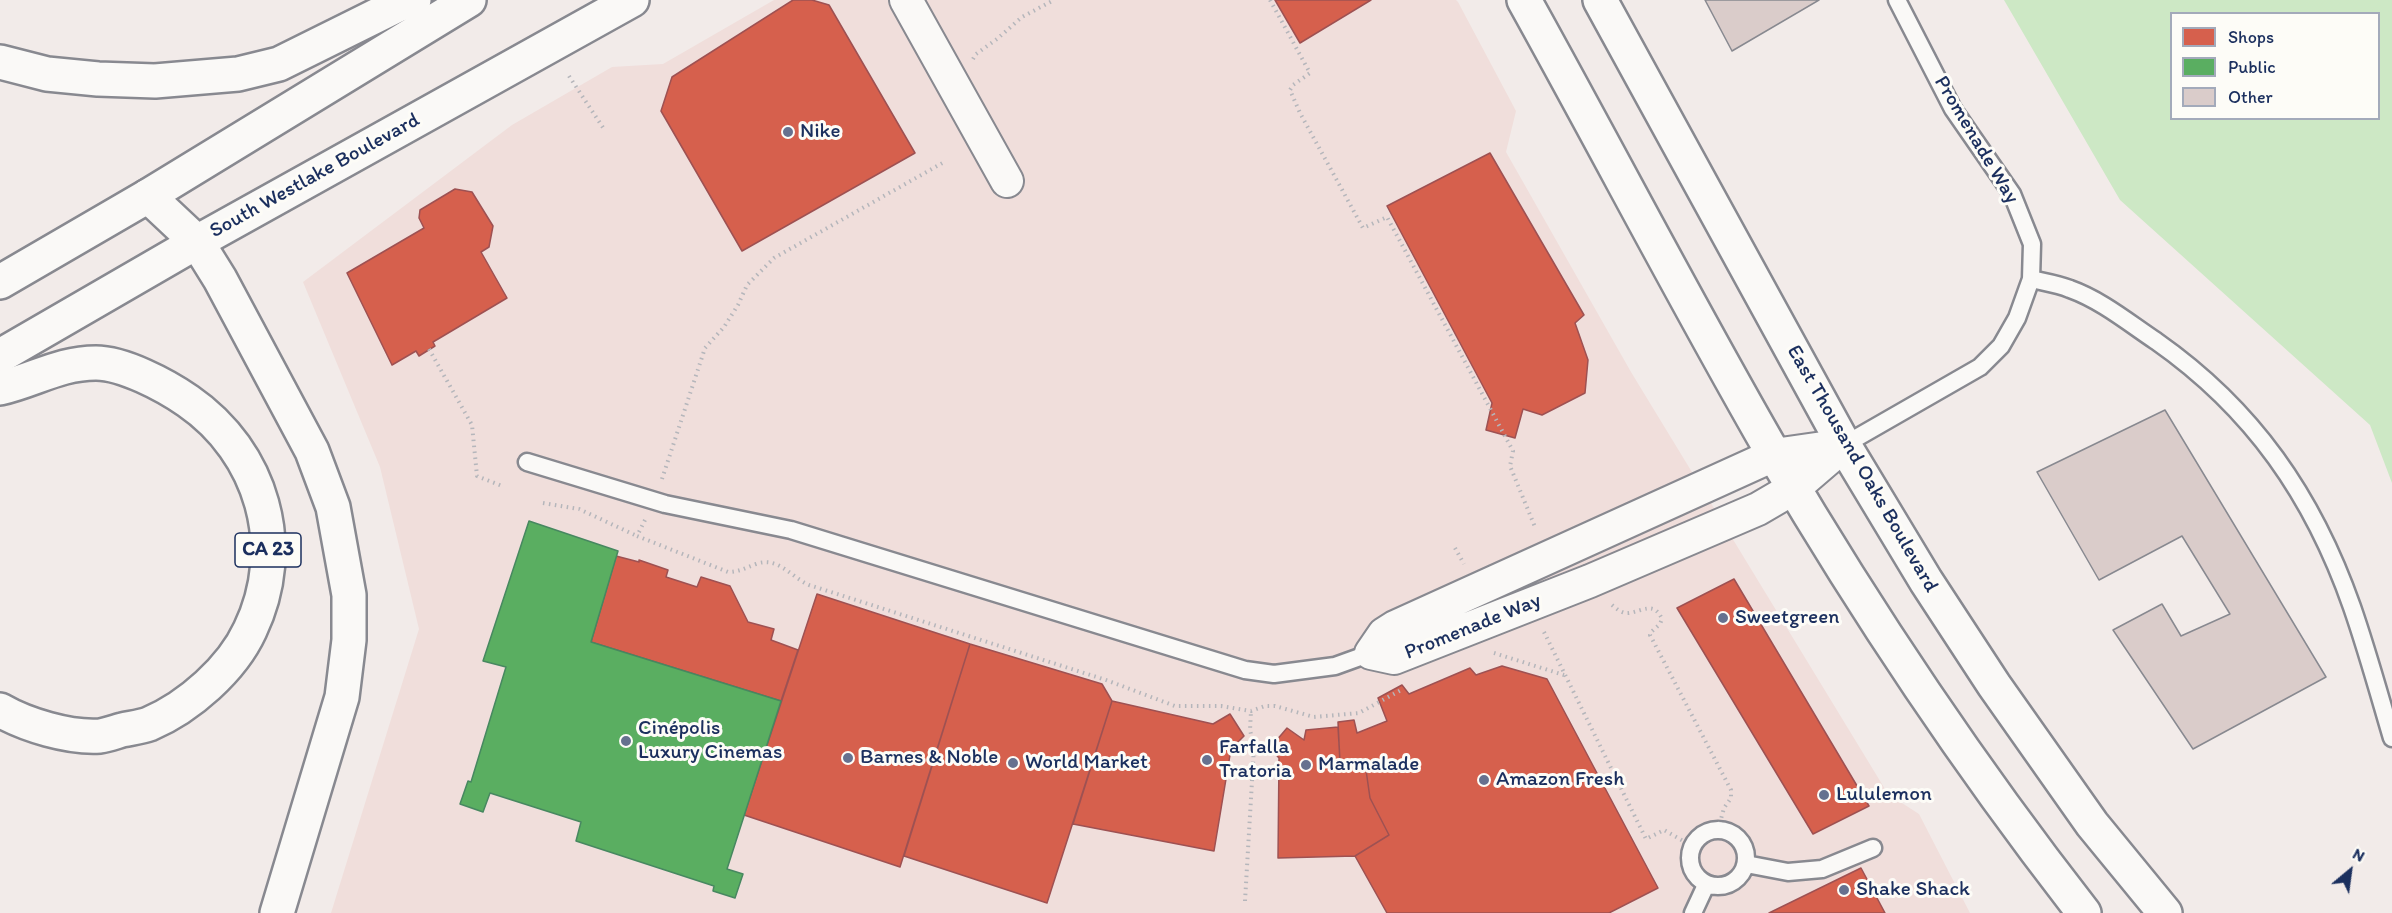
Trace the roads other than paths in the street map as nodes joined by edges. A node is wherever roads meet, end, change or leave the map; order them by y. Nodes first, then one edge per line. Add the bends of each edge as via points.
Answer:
1 (414, 0) edge
2 (469, 0) edge
3 (632, 0) edge
4 (906, 0) edge
5 (1524, 0) edge
6 (1600, 0) edge
7 (1897, 0) edge
8 (0, 62) edge
9 (1008, 181) dead end
10 (148, 195) junction
11 (197, 242) junction
12 (2031, 279) junction
13 (0, 282) edge
14 (0, 356) edge
15 (0, 388) edge
16 (1844, 445) junction
17 (1774, 455) junction
18 (527, 462) dead end
19 (1794, 488) junction
20 (1371, 653) junction
21 (0, 710) edge
22 (2392, 738) edge
23 (1873, 848) dead end
24 (1746, 864) junction
25 (1706, 885) junction
26 (277, 913) edge
27 (1693, 913) edge
28 (2084, 913) edge
29 (2165, 913) edge

1 - 8 main road via 279,64 238,74 155,81 98,79 47,74
2 - 10 main road
3 - 11 main road, South Westlake Boulevard
4 - 9 street
5 - 17 main road
6 - 16 main road, East Thousand Oaks Boulevard
7 - 12 lane, Promenade Way via 1953,109 2012,194 2032,244
10 - 11 main road
10 - 13 main road
11 - 14 main road, South Westlake Boulevard
11 - 26 main road via 312,451 333,507 349,595 350,640 342,697
12 - 16 lane, Promenade Way via 2017,318 2001,346 1980,367
12 - 22 lane via 2070,288 2138,329 2212,384 2252,426 2287,472 2318,526 2352,608
15 - 21 main road, CA 23 via 64,366 98,363 136,373 173,390 226,433 250,469 268,525 268,561 262,596 250,630 222,671 187,702 148,724 100,736 48,730
16 - 17 street, Promenade Way
16 - 19 street, Promenade Way
16 - 29 main road, East Thousand Oaks Boulevard via 1994,685 2092,824
17 - 19 main road
17 - 20 street, Promenade Way via 1395,627 1384,634
18 - 20 lane via 665,504 791,530 1245,670 1274,674 1335,666
19 - 20 street, Promenade Way via 1758,509 1590,581 1394,658
19 - 28 main road via 1942,720
23 - 24 lane via 1822,869 1788,872
24 - 25 lane via 1731,883
24 - 25 lane via 1738,838 1728,831 1704,833 1692,846 1689,864
25 - 27 lane

